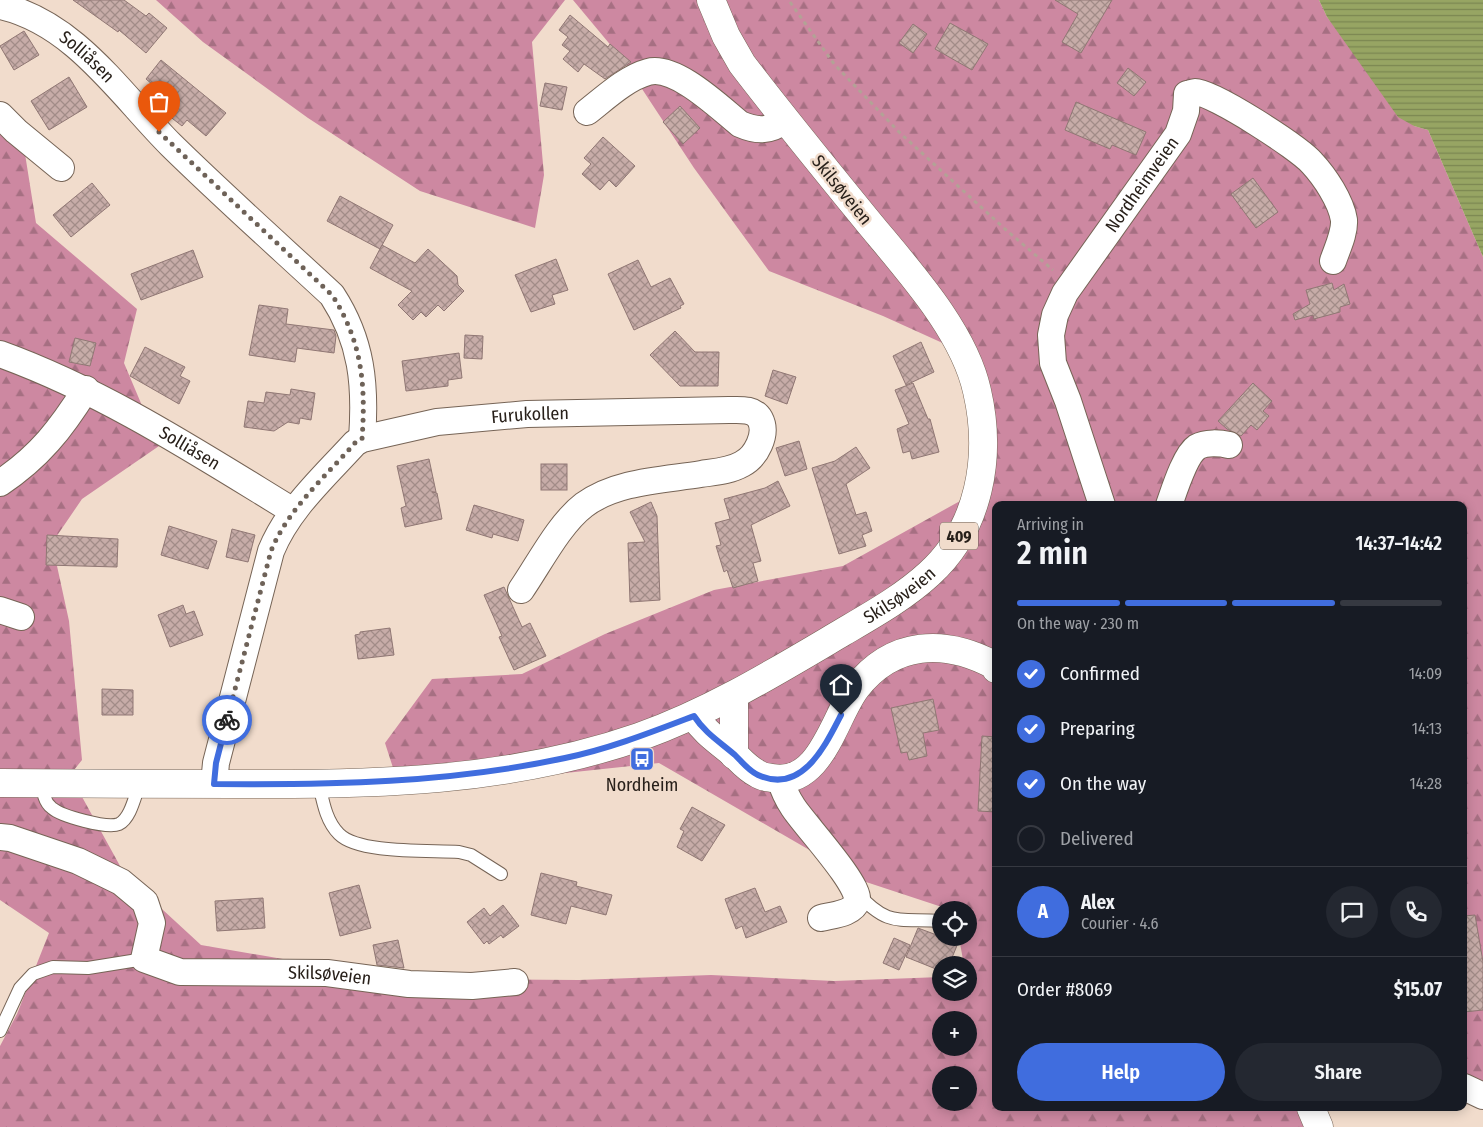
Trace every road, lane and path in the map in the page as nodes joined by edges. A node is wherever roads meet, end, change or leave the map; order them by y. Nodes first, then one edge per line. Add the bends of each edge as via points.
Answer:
1 (711, 0) edge
2 (790, 2) dead end
3 (0, 6) edge
4 (587, 112) dead end
5 (0, 115) edge
6 (786, 120) junction
7 (61, 168) dead end
8 (1333, 261) dead end
9 (1071, 285) junction
10 (0, 354) edge
11 (86, 390) junction
12 (362, 439) junction
13 (1229, 445) dead end
14 (0, 483) edge
15 (1101, 501) edge
16 (1171, 501) edge
17 (293, 511) junction
18 (521, 590) dead end
19 (992, 665) edge
20 (734, 696) junction
21 (694, 716) junction
22 (734, 755) junction
23 (780, 779) junction
24 (0, 783) edge
25 (42, 783) junction
26 (140, 783) junction
27 (214, 784) junction
28 (319, 784) junction
29 (0, 837) edge
30 (501, 874) dead end
31 (857, 893) junction
32 (821, 918) dead end
33 (932, 921) edge
34 (144, 959) junction
35 (515, 982) dead end
36 (0, 1031) edge
37 (1467, 1088) edge
38 (1483, 1096) edge
39 (1312, 1111) edge
40 (1319, 1127) edge

1 - 6 main road, Skilsøveien / 409 via 742,64
2 - 9 path via 834,64 900,133 1005,230
3 - 12 street, Solliåsen via 45,24 87,55 171,144 332,295 345,314 359,355 364,386
4 - 6 street via 617,88 649,72 659,71 688,84 750,129 770,130
5 - 7 street
6 - 20 main road, Skilsøveien / 409 via 908,270 953,332 977,389 984,457 976,499 968,519 953,546 929,574 879,611
8 - 9 street, Nordheimveien via 1344,220 1335,196 1314,165 1258,123 1194,92 1187,94 1186,111 1178,134
9 - 15 street, Nordheimveien via 1055,315 1053,363
10 - 11 street, Solliåsen via 46,370
11 - 14 street via 48,444 22,469
11 - 17 street, Solliåsen via 155,427
12 - 17 street, Furukollen
12 - 18 street, Furukollen via 436,422 527,414 728,410 752,412 759,417 762,426 760,443 742,465 603,493 584,505 569,520
13 - 16 street via 1216,443 1198,447 1190,456
17 - 27 street, Furukollen via 271,551 216,763
19 - 23 main road via 974,654 945,647 904,652 888,659 855,688 827,742 806,770
20 - 21 main road, Skilsøveien / 409
20 - 22 main road
21 - 22 main road via 702,728
21 - 28 main road, Skilsøveien / 409 via 636,738 566,758 489,772 411,781
22 - 23 main road via 759,776
23 - 31 street via 793,808 841,867
24 - 25 main road, Skilsøveien / 409
25 - 26 main road, Skilsøveien / 409
25 - 26 lane via 44,797 53,809 110,826 126,818
26 - 27 main road, Skilsøveien / 409
27 - 28 main road, Skilsøveien / 409
28 - 30 lane via 332,824 338,833 355,844 459,852 471,855
29 - 34 street via 78,861 121,882 145,902 152,923
31 - 32 street via 857,901 850,910
31 - 33 lane via 888,919
34 - 35 street, Skilsøveien via 180,972 327,973 409,984 472,986
34 - 36 lane, Skilsøveien via 88,968 53,967 33,974 20,988
37 - 38 street
39 - 40 main road

